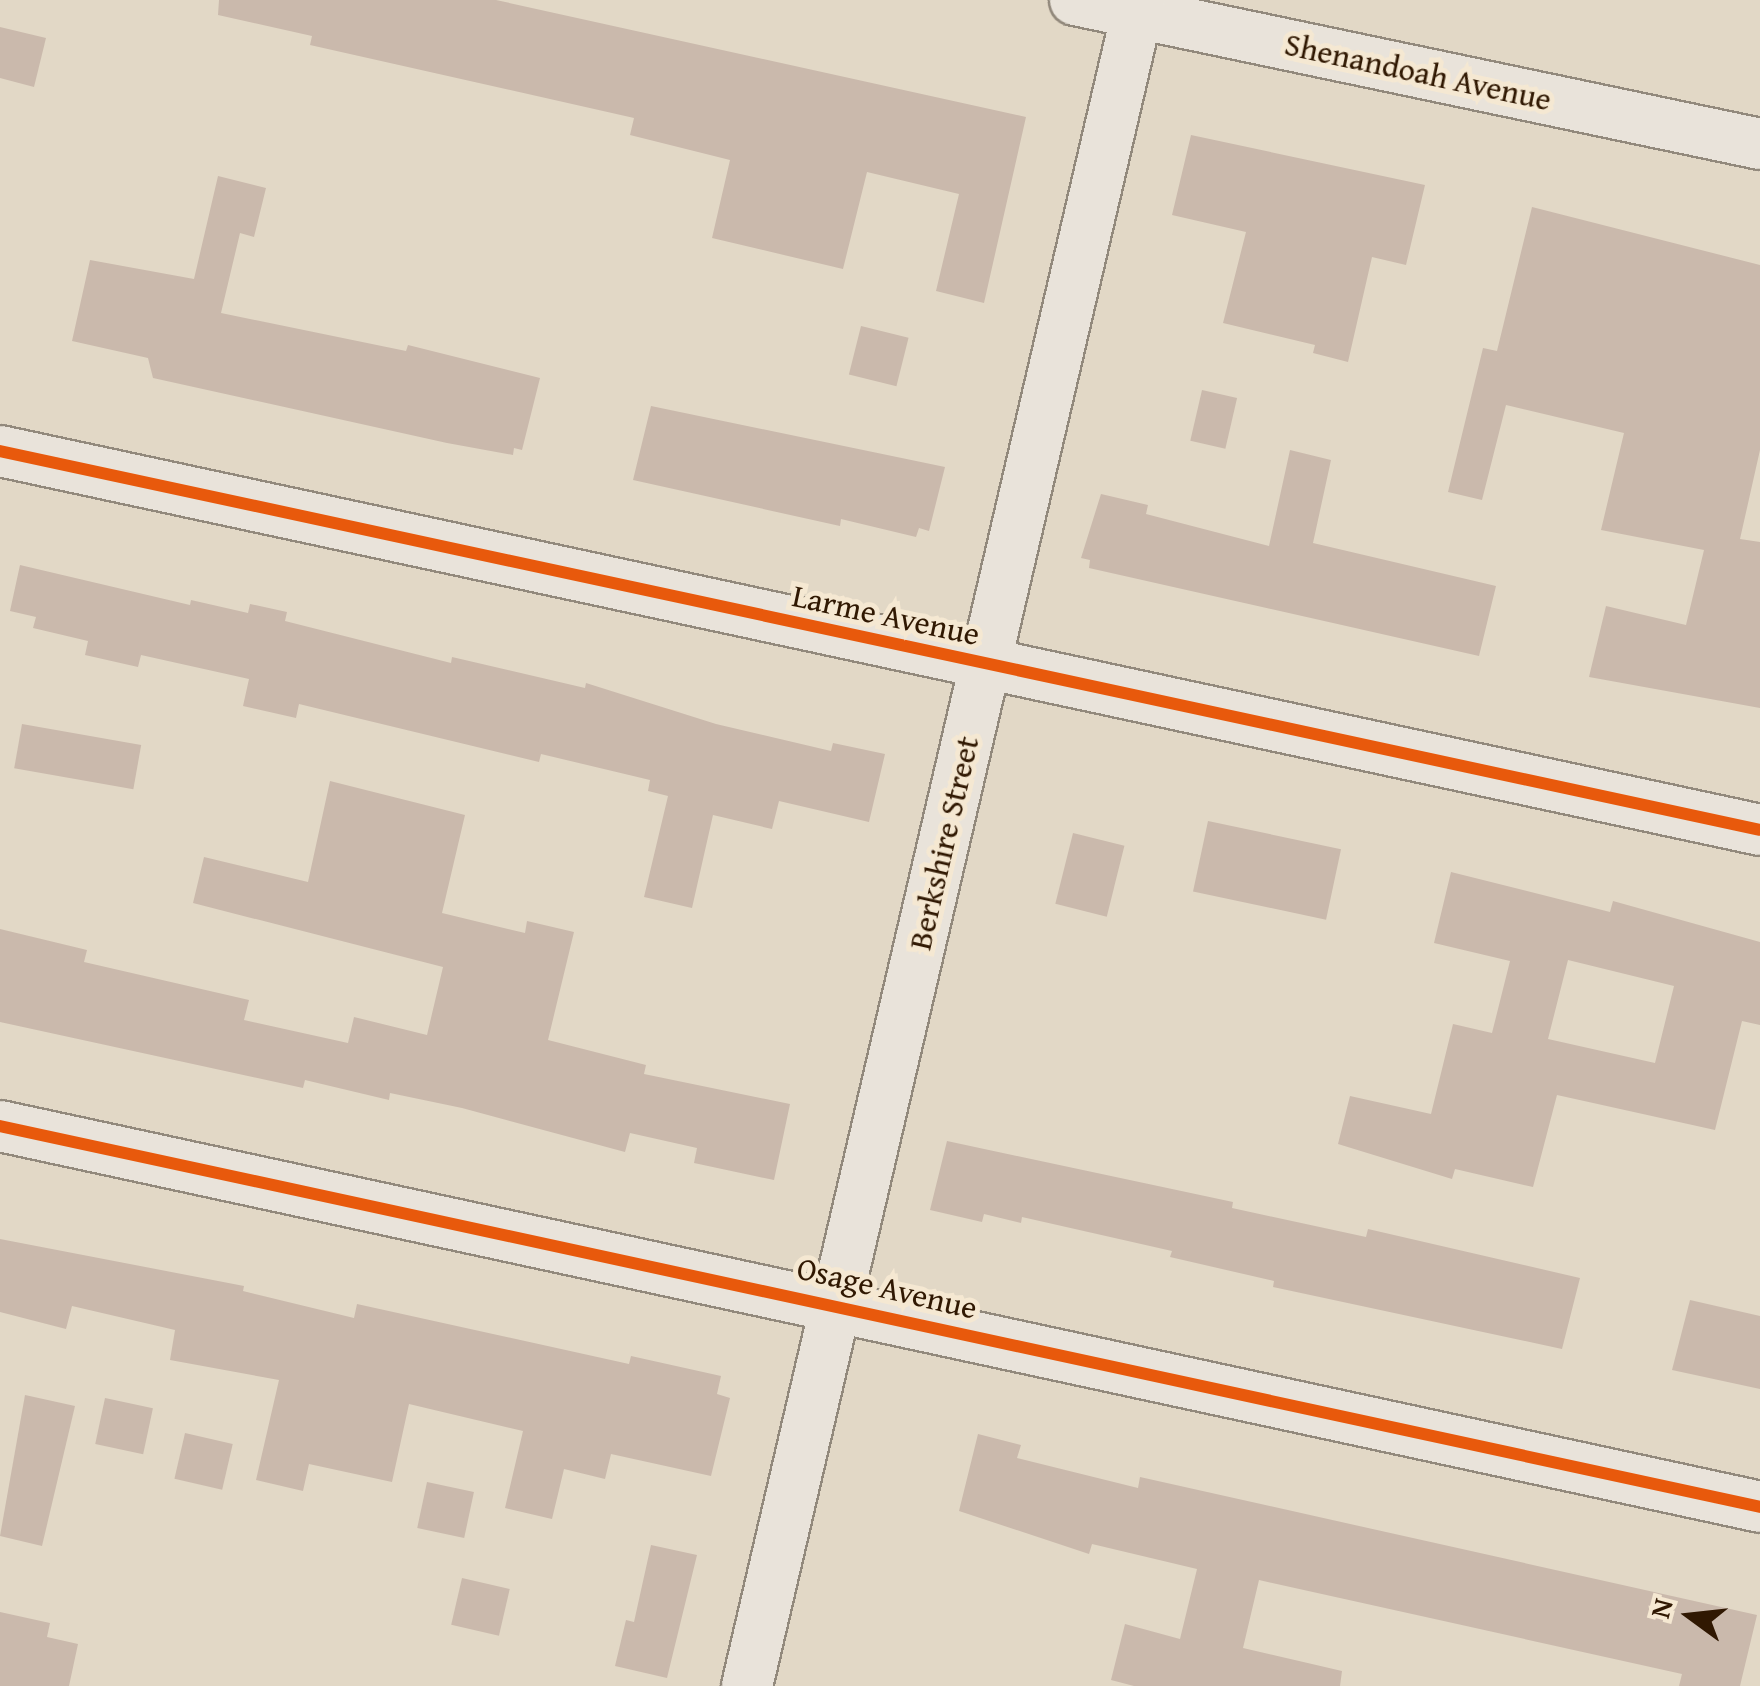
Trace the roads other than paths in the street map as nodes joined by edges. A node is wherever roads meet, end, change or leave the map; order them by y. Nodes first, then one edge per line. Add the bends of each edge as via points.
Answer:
1 (1075, 0) edge
2 (1138, 7) edge
3 (1760, 144) edge
4 (0, 450) edge
5 (987, 665) junction
6 (1760, 830) edge
7 (0, 1126) edge
8 (834, 1305) junction
9 (1760, 1507) edge
10 (747, 1686) edge

1 - 2 street, Shenandoah Avenue
2 - 3 street, Shenandoah Avenue
2 - 5 street, Berkshire Street
4 - 5 street, Larme Avenue
5 - 6 street, Larme Avenue
5 - 8 street, Berkshire Street
7 - 8 street, Osage Avenue
8 - 9 street, Osage Avenue
8 - 10 street, Berkshire Street

